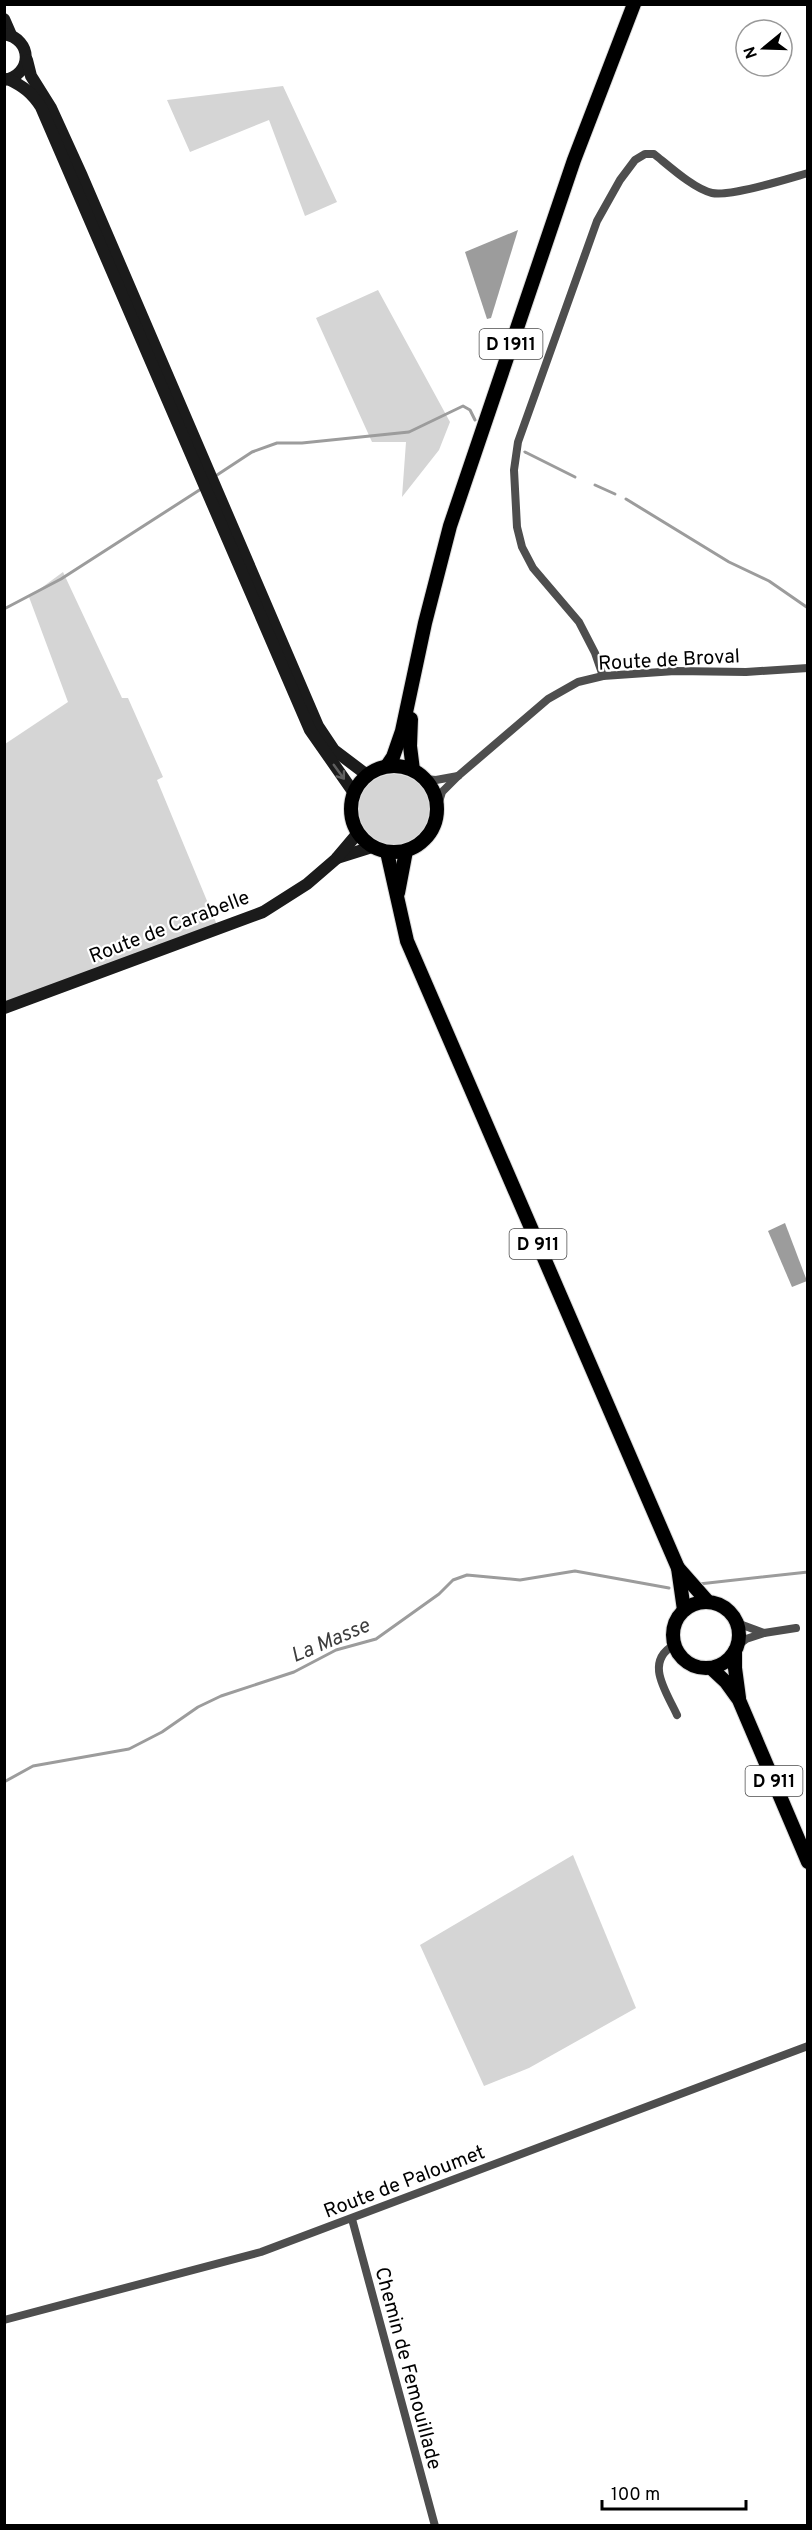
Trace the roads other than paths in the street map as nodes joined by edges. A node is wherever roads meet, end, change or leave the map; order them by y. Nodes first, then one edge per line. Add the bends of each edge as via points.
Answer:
1 (634, 4) edge
2 (4, 18) edge
3 (8, 34) edge
4 (27, 60) junction
5 (6, 80) edge
6 (807, 173) edge
7 (807, 668) edge
8 (603, 676) junction
9 (412, 690) junction
10 (387, 766) junction
11 (413, 770) junction
12 (367, 775) junction
13 (458, 776) junction
14 (425, 779) junction
15 (354, 793) junction
16 (438, 806) junction
17 (358, 833) junction
18 (372, 847) junction
19 (406, 851) junction
20 (387, 852) junction
21 (336, 859) junction
22 (397, 898) junction
23 (4, 1008) edge
24 (678, 1568) junction
25 (708, 1602) junction
26 (684, 1610) junction
27 (737, 1623) junction
28 (796, 1628) dead end
29 (764, 1633) junction
30 (674, 1645) junction
31 (736, 1648) junction
32 (711, 1668) junction
33 (739, 1700) junction
34 (676, 1715) dead end
35 (807, 1862) edge
36 (807, 2046) edge
37 (352, 2219) junction
38 (4, 2320) edge
39 (435, 2526) edge

1 - 9 main road, D 1911 via 574,160 450,526
2 - 3 main road
3 - 4 main road via 22,42
4 - 5 main road via 20,73
4 - 12 main road via 31,76 51,108 82,176 318,726 334,750
5 -> 15 main road via 25,88 41,107 300,709
6 - 8 street via 713,194 654,154 645,154 635,160 620,180 597,221 514,454 514,470 522,547 533,568 579,622
7 - 8 street, Route de Broval
8 - 13 street, Route de Broval via 559,691
9 - 10 main road, D 1911 via 402,732
9 - 11 main road, D 1911
10 - 11 main road
10 - 12 main road
11 - 14 main road
12 - 15 main road
13 - 14 street
13 - 16 street, Route de Broval via 442,792
14 - 16 main road
15 - 17 main road via 352,813
16 - 19 main road via 430,834 420,845
17 - 18 main road
17 - 21 main road, Route de Carabelle
18 - 20 main road
18 - 21 main road, Route de Carabelle
19 - 20 main road
19 - 22 main road, D 911
20 - 22 main road, D 911
21 - 23 main road, Route de Carabelle via 303,887 263,912
22 - 24 main road, D 911 via 406,941
24 - 25 main road, D 911
24 - 26 main road, D 911
25 - 26 main road
25 - 27 main road via 726,1608
26 - 30 main road via 674,1626
27 - 29 street
27 - 31 main road
28 - 29 street
29 - 31 street via 746,1639
30 - 32 main road via 694,1666
30 - 34 street via 659,1657 658,1673
31 - 32 main road via 724,1664
31 - 33 main road, D 911
32 - 33 main road, D 911
33 - 35 main road, D 911
36 - 37 street, Route de Paloumet
37 - 38 street, Route de Paloumet via 249,2255
37 - 39 street, Chemin de Femouillade

